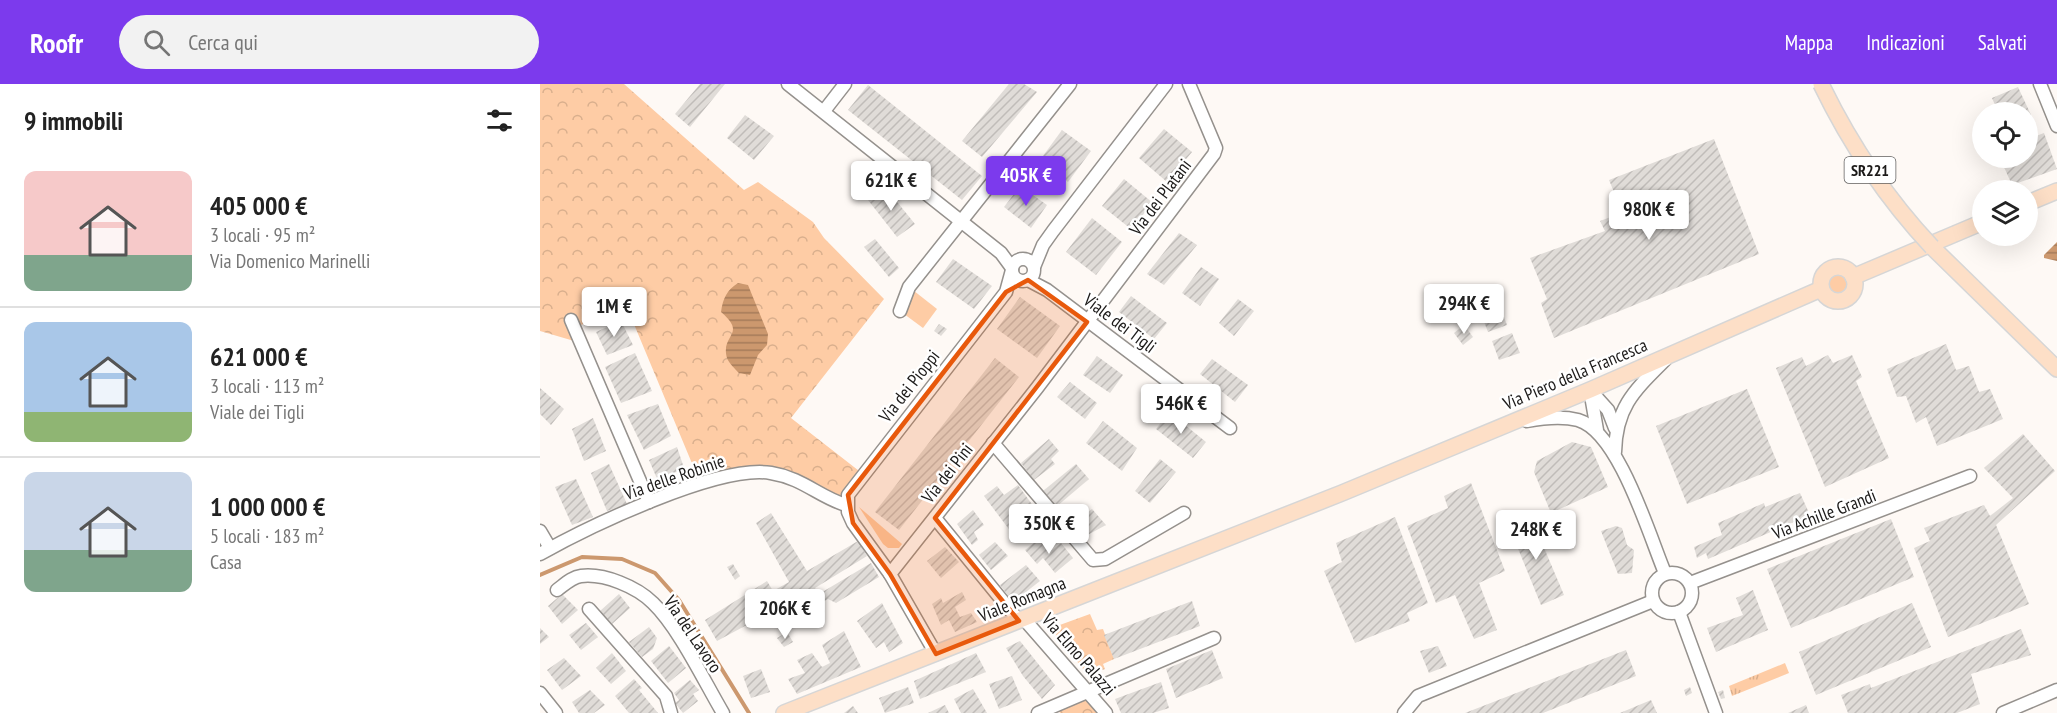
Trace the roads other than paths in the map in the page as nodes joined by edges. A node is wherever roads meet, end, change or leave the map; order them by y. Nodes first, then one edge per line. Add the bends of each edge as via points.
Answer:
1 (788, 84) edge
2 (845, 84) edge
3 (1070, 84) edge
4 (1166, 84) edge
5 (1189, 84) edge
6 (1821, 84) edge
7 (2040, 84) edge
8 (824, 111) junction
9 (2057, 126) edge
10 (2057, 191) edge
11 (2038, 199) edge
12 (961, 221) junction
13 (1972, 227) edge
14 (1042, 245) junction
15 (1017, 264) junction
16 (1030, 276) junction
17 (1853, 277) junction
18 (1821, 289) junction
19 (1006, 292) junction
20 (900, 311) dead end
21 (571, 320) dead end
22 (1087, 322) junction
23 (1672, 353) junction
24 (2057, 369) edge
25 (1590, 390) junction
26 (1509, 423) junction
27 (1230, 428) dead end
28 (1615, 428) junction
29 (1597, 430) junction
30 (993, 442) junction
31 (1615, 452) junction
32 (1970, 476) dead end
33 (649, 502) junction
34 (846, 505) junction
35 (1184, 513) dead end
36 (935, 518) junction
37 (1273, 520) joint
38 (540, 531) edge
39 (545, 551) edge
40 (1665, 573) junction
41 (890, 574) junction
42 (1690, 583) junction
43 (557, 590) dead end
44 (1653, 601) junction
45 (589, 609) dead end
46 (1679, 612) junction
47 (1021, 620) junction
48 (1214, 638) dead end
49 (936, 654) junction
50 (2057, 690) edge
51 (1087, 692) junction
52 (540, 693) edge
53 (556, 713) edge
54 (671, 713) edge
55 (723, 713) edge
56 (784, 713) edge
57 (1038, 713) edge
58 (1107, 713) edge
59 (1404, 713) edge
60 (1716, 713) edge
61 (2003, 713) edge

1 - 8 street, Viale dei Tigli
2 - 8 street
3 - 12 street
4 - 14 street
5 - 22 street, Via dei Platani via 1216,148 1214,154
6 - 24 main road, SR221, bridge via 1868,167 1905,218
7 - 9 street
8 - 12 street, Viale dei Tigli
10 - 11 main road
12 - 15 street, Viale dei Tigli
12 - 20 street via 909,286
13 - 17 main road
14 - 15 street
14 - 16 street
15 - 16 street, Viale dei Tigli via 1030,261
15 - 16 street, Viale dei Tigli via 1016,279
15 - 19 street, Via dei Pioppi
16 - 19 street, Via dei Pioppi
16 - 22 street, Viale dei Tigli
17 - 18 main road, Via Piero della Francesca via 1846,269 1833,268 1823,276
17 - 18 main road via 1854,289 1845,299 1830,299
18 - 23 main road, Via Piero della Francesca
19 - 34 street, Via dei Pioppi via 852,487
21 - 33 street
22 - 27 street, Viale dei Tigli
22 - 30 street, Via dei Pini
23 - 25 main road, Via Piero della Francesca
23 - 28 street via 1638,387
25 - 26 main road, Via Piero della Francesca
25 - 28 street via 1608,410
25 - 29 street
26 - 29 street via 1546,417 1578,420
26 - 37 main road, Via Piero della Francesca
28 - 31 street
29 - 31 street
30 - 35 street via 1093,560 1105,559
30 - 36 street, Via dei Pini
31 - 40 street
32 - 42 street, Via Achille Grandi
33 - 34 street, Via delle Robinie via 740,472 768,472 794,478
33 - 39 street, Via delle Robinie
34 - 41 street via 853,523
36 - 41 street, Via dei Pini
36 - 47 street, Via Elmo Palazzi
37 - 47 main road, Viale Romagna
38 - 39 street
40 - 42 street via 1677,573
40 - 44 street via 1652,588
41 - 49 street
42 - 46 street via 1692,597
43 - 55 street, Via del Lavoro via 580,576 606,578 636,589 654,603 672,628
44 - 46 street via 1667,612
44 - 59 street via 1418,696
45 - 54 street via 666,696
46 - 60 street
47 - 49 main road, Viale Romagna
47 - 51 street, Via Elmo Palazzi
48 - 51 street
49 - 56 main road, Viale Romagna
50 - 61 street
51 - 57 street
51 - 58 street, Via Elmo Palazzi
52 - 53 street

